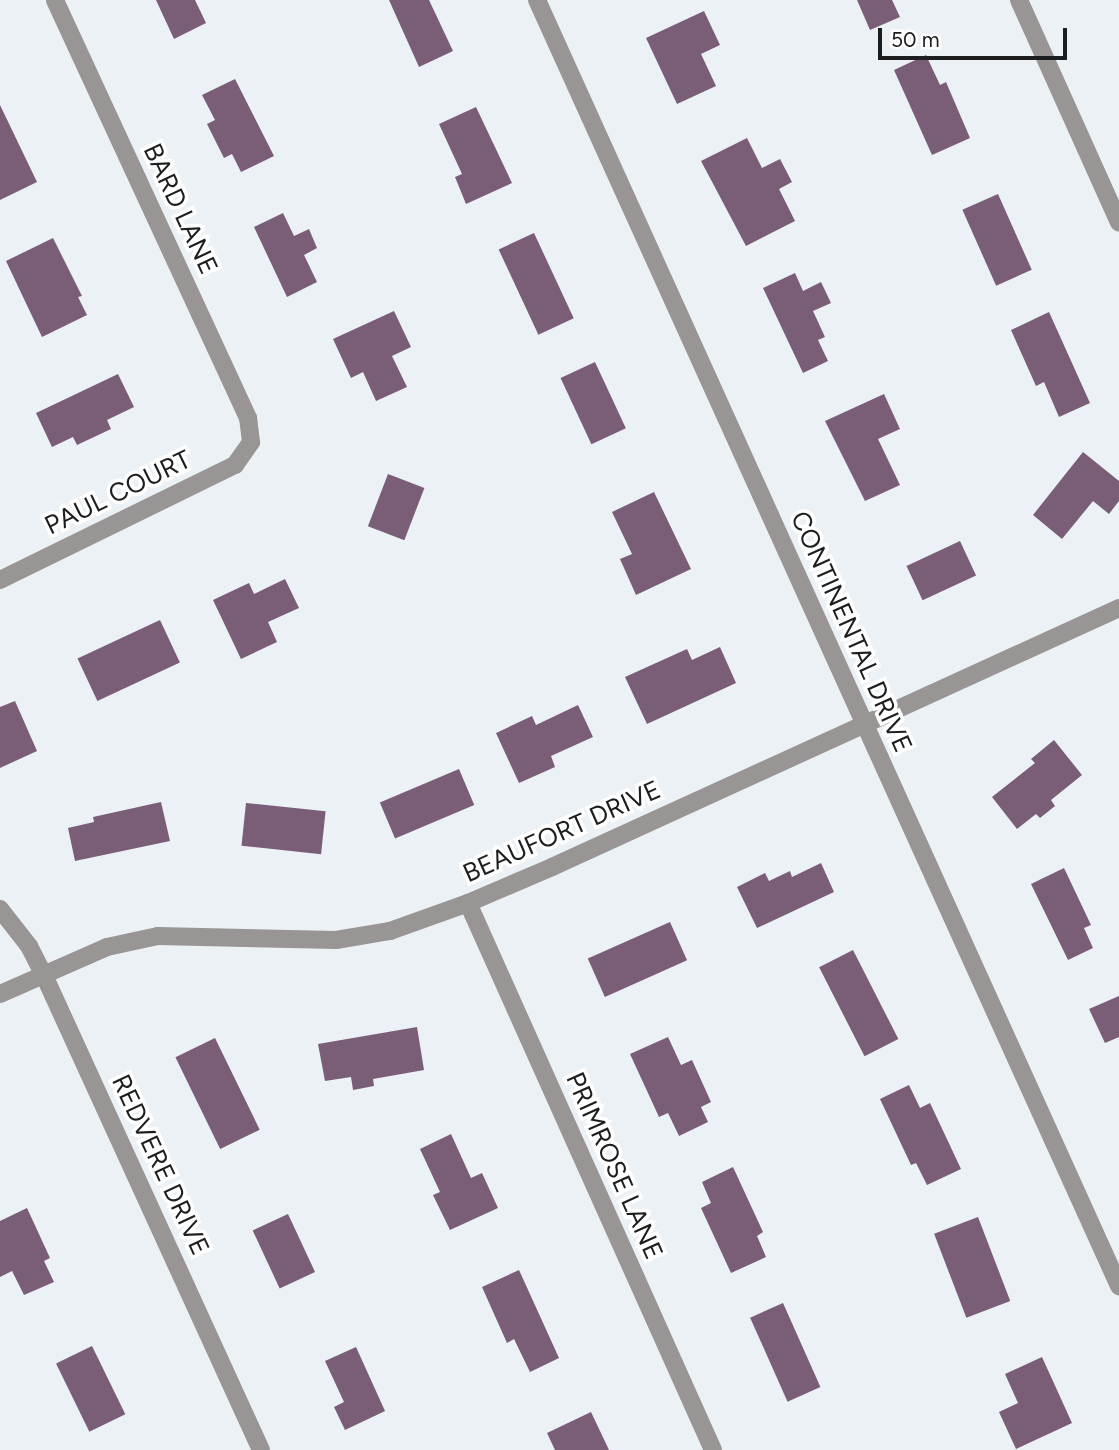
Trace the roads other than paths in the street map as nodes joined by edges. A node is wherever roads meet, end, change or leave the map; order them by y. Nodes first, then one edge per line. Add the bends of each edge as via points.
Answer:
1 (55, 0) edge
2 (537, 0) edge
3 (1019, 0) edge
4 (1119, 223) edge
5 (251, 442) joint
6 (0, 580) edge
7 (1119, 608) edge
8 (864, 724) junction
9 (468, 903) junction
10 (0, 909) edge
11 (43, 973) junction
12 (0, 994) edge
13 (1119, 1286) edge
14 (261, 1450) edge
15 (713, 1450) edge

1 - 5 street, BARD LANE via 248,418
2 - 8 street, CONTINENTAL DRIVE
3 - 4 street
5 - 6 street, PAUL COURT via 235,465
7 - 8 street, BEAUFORT DRIVE
8 - 9 street, BEAUFORT DRIVE
8 - 13 street, CONTINENTAL DRIVE
9 - 11 street, BEAUFORT DRIVE via 390,931 336,940 158,936 107,947
9 - 15 street, PRIMROSE LANE
10 - 11 street, REDVERE DRIVE
11 - 12 street, BEAUFORT DRIVE
11 - 14 street, REDVERE DRIVE

